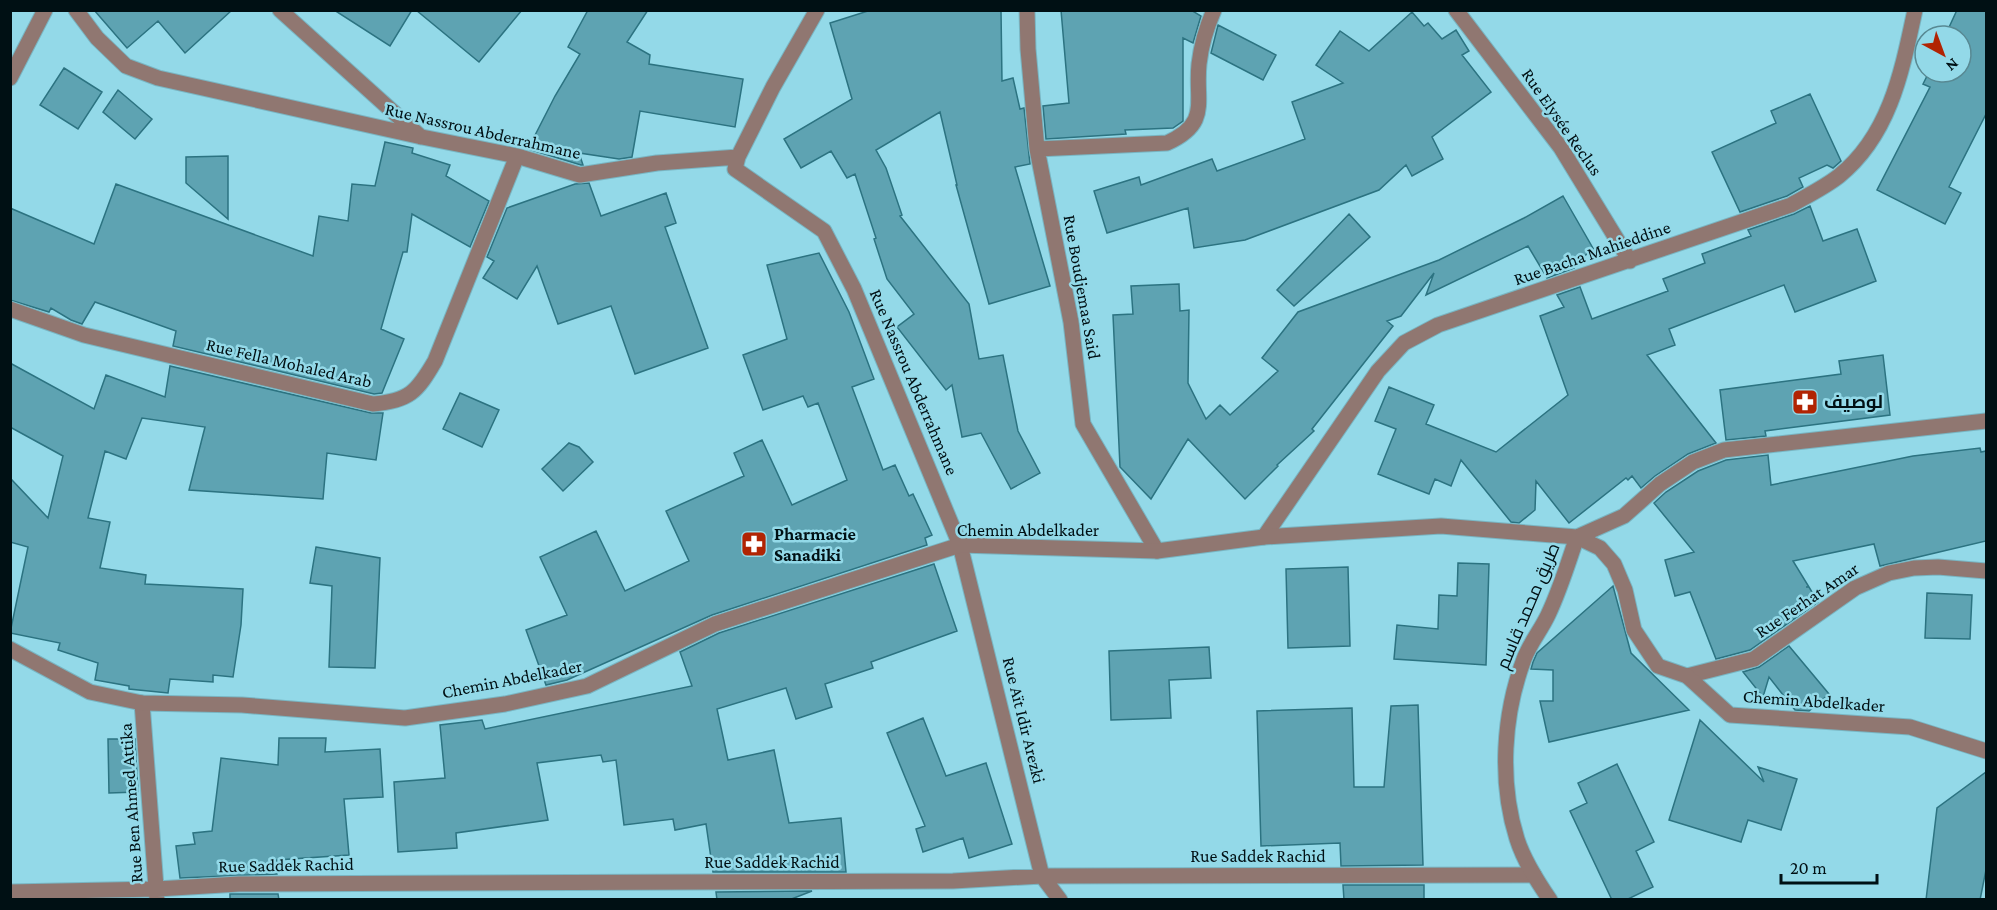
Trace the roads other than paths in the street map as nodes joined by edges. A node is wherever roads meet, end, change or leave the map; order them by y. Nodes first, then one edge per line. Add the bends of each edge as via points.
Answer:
1 (45, 10) edge
2 (76, 10) edge
3 (280, 10) edge
4 (817, 10) edge
5 (1027, 10) edge
6 (1214, 10) edge
7 (1456, 10) edge
8 (1916, 10) edge
9 (10, 78) edge
10 (422, 137) junction
11 (1037, 149) junction
12 (517, 156) junction
13 (738, 157) junction
14 (1629, 261) junction
15 (10, 309) edge
16 (1986, 421) edge
17 (1264, 537) junction
18 (1577, 537) junction
19 (960, 545) junction
20 (1157, 551) junction
21 (1986, 571) edge
22 (10, 648) edge
23 (1687, 676) junction
24 (142, 702) junction
25 (1986, 751) edge
26 (1534, 875) junction
27 (1042, 876) junction
28 (10, 892) edge
29 (157, 894) edge
30 (1060, 900) edge
31 (1550, 900) edge

1 - 9 street
2 - 10 street, Rue Nassrou Abderrahmane via 126,66 158,78
3 - 10 street
4 - 13 street
5 - 11 street, Rue Boudjemaa Said
6 - 11 street via 1199,64 1199,105 1194,124 1182,136 1167,143
7 - 14 street, Rue Elysée Reclus via 1561,148
8 - 14 street, Rue Bacha Mahieddine via 1900,79 1875,137 1838,177 1791,205
10 - 12 street, Rue Nassrou Abderrahmane
11 - 20 street, Rue Boudjemaa Said via 1071,322 1083,424
12 - 13 street, Rue Nassrou Abderrahmane via 580,176 657,163
12 - 15 street, Rue Fella Mohaled Arab via 435,361 410,395 393,402 373,404 96,337
13 - 19 street, Rue Nassrou Abderrahmane via 735,169 824,231 854,289
14 - 17 street, Rue Bacha Mahieddine via 1438,325 1404,343 1378,371
16 - 18 street, طريق محمد قاسم via 1724,450 1693,462 1624,516
17 - 18 street, Chemin Abdelkader via 1441,526
17 - 20 street, Chemin Abdelkader
18 - 23 street, Chemin Abdelkader via 1600,548 1614,564 1634,630 1658,666
18 - 26 street, طريق محمد قاسم via 1549,614 1524,657 1510,703 1508,806 1518,842
19 - 20 street, Chemin Abdelkader
19 - 24 street, Chemin Abdelkader via 715,624 587,686 506,704 405,718 242,705
19 - 27 street, Rue Aït Idir Arezki
21 - 23 street, Rue Ferhat Amar via 1914,568 1880,576 1855,588 1754,659
22 - 24 street, Chemin Abdelkader via 90,692
23 - 25 street, Chemin Abdelkader via 1730,715 1910,727
24 - 29 street, Rue Ben Ahmed Attika
26 - 27 street, Rue Saddek Rachid
26 - 31 street, طريق محمد قاسم
27 - 29 street, Rue Saddek Rachid via 953,881 240,884
27 - 30 street, Rue Aït Idir Arezki
28 - 29 street, Rue Saddek Rachid

